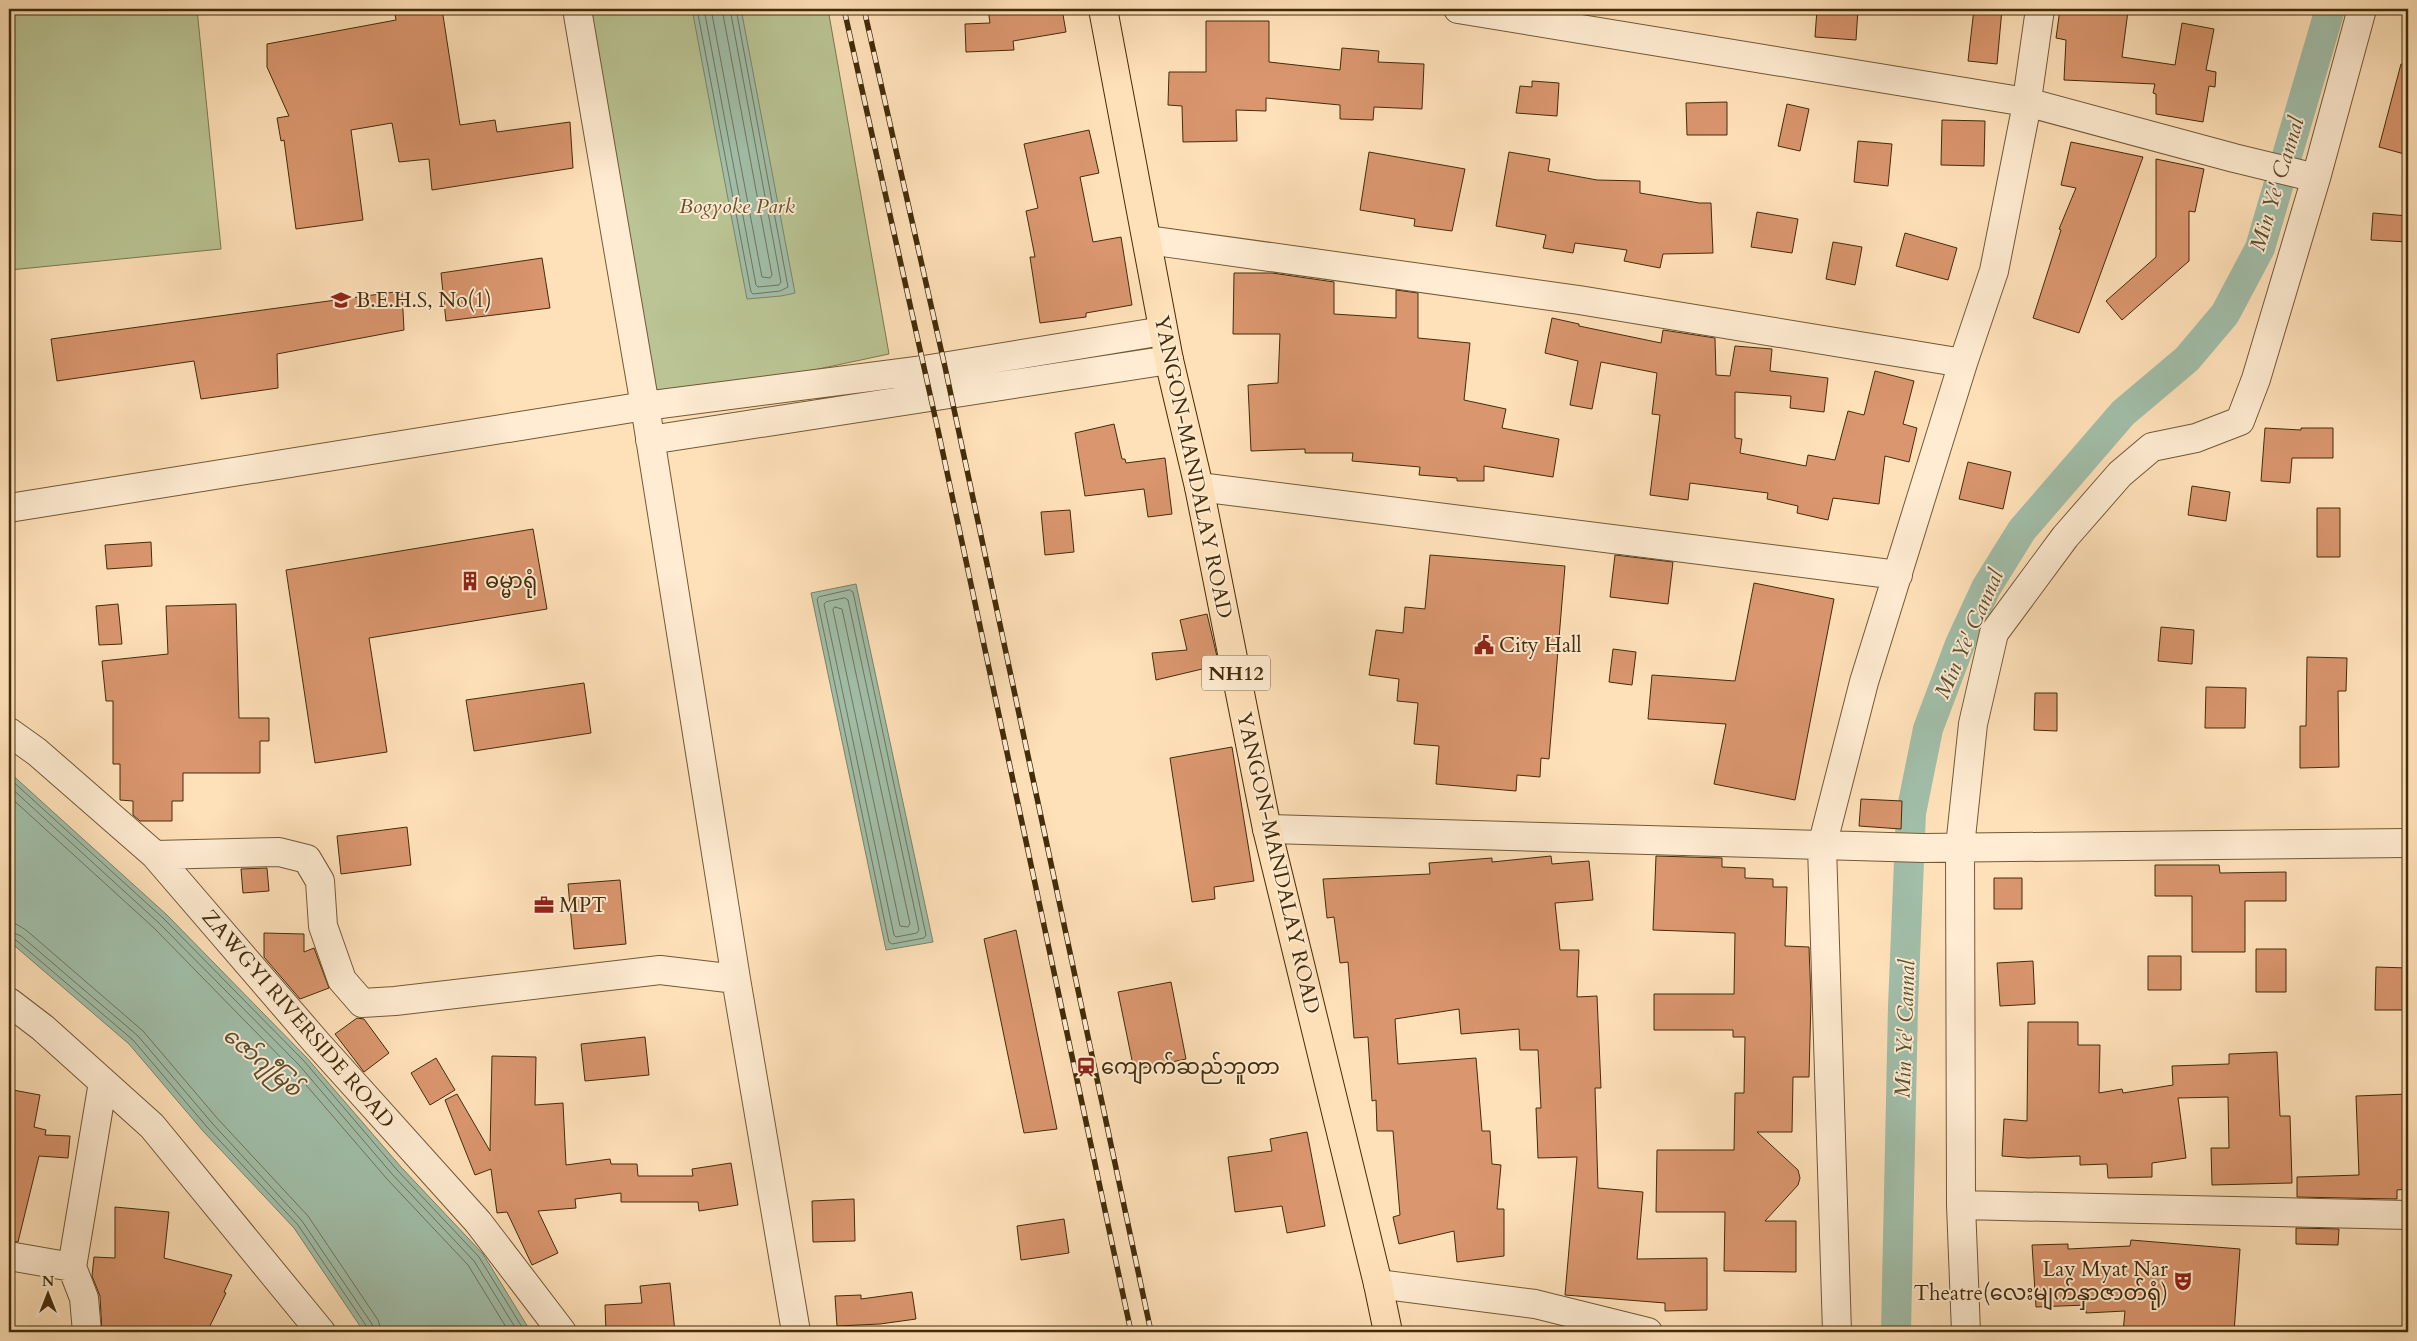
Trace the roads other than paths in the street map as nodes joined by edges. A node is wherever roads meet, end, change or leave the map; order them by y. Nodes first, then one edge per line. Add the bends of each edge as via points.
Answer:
1 (577, 9) edge
2 (1103, 9) edge
3 (1458, 9) edge
4 (2040, 9) edge
5 (2362, 9) edge
6 (2026, 102) junction
7 (2316, 178) junction
8 (1148, 240) junction
9 (1163, 331) junction
10 (1169, 360) junction
11 (1963, 363) junction
12 (645, 406) junction
13 (650, 440) junction
14 (1198, 487) junction
15 (9, 508) edge
16 (1898, 575) junction
17 (9, 732) edge
18 (1267, 829) junction
19 (2408, 843) edge
20 (1822, 846) junction
21 (1960, 848) junction
22 (155, 855) junction
23 (736, 979) junction
24 (9, 1002) edge
25 (103, 1082) junction
26 (1961, 1205) junction
27 (2408, 1215) edge
28 (9, 1256) edge
29 (72, 1267) junction
30 (1378, 1284) junction
31 (87, 1332) edge
32 (321, 1332) edge
33 (562, 1332) edge
34 (796, 1332) edge
35 (1388, 1332) edge
36 (1648, 1332) edge
37 (1837, 1332) edge
38 (1966, 1332) edge

1 - 12 street
2 - 8 highway, YANGON-MANDALAY ROAD / NH12
3 - 6 street
4 - 6 street
5 - 7 street
6 - 7 street
6 - 11 street via 1994,271
7 - 21 street via 2256,379 2240,421 2196,438 2152,447 2120,474 2065,536 1994,633 1973,724
8 - 9 highway, YANGON-MANDALAY ROAD / NH12
8 - 11 street via 1580,300
9 - 10 highway, YANGON-MANDALAY ROAD / NH12
9 - 12 street via 924,370
10 - 13 street
10 - 14 highway, YANGON-MANDALAY ROAD / NH12
11 - 16 street
12 - 13 street
12 - 15 street
13 - 23 street
14 - 16 street
14 - 18 highway, YANGON-MANDALAY ROAD / NH12
16 - 20 street via 1864,682
17 - 22 street, ZAWGYI RIVERSIDE ROAD via 37,752
18 - 20 street
18 - 30 highway, YANGON-MANDALAY ROAD / NH12
19 - 21 street
20 - 21 street
20 - 37 street
21 - 26 street
22 - 23 street via 279,852 307,859 320,882 323,926 342,980 362,1003 660,970
22 - 33 street, ZAWGYI RIVERSIDE ROAD via 316,1042 478,1222
23 - 34 street
24 - 25 street
25 - 29 street
25 - 32 street via 152,1126
26 - 27 street
26 - 38 street
28 - 29 street
29 - 31 street via 84,1298
30 - 35 highway, YANGON-MANDALAY ROAD / NH12
30 - 36 street via 1535,1304

